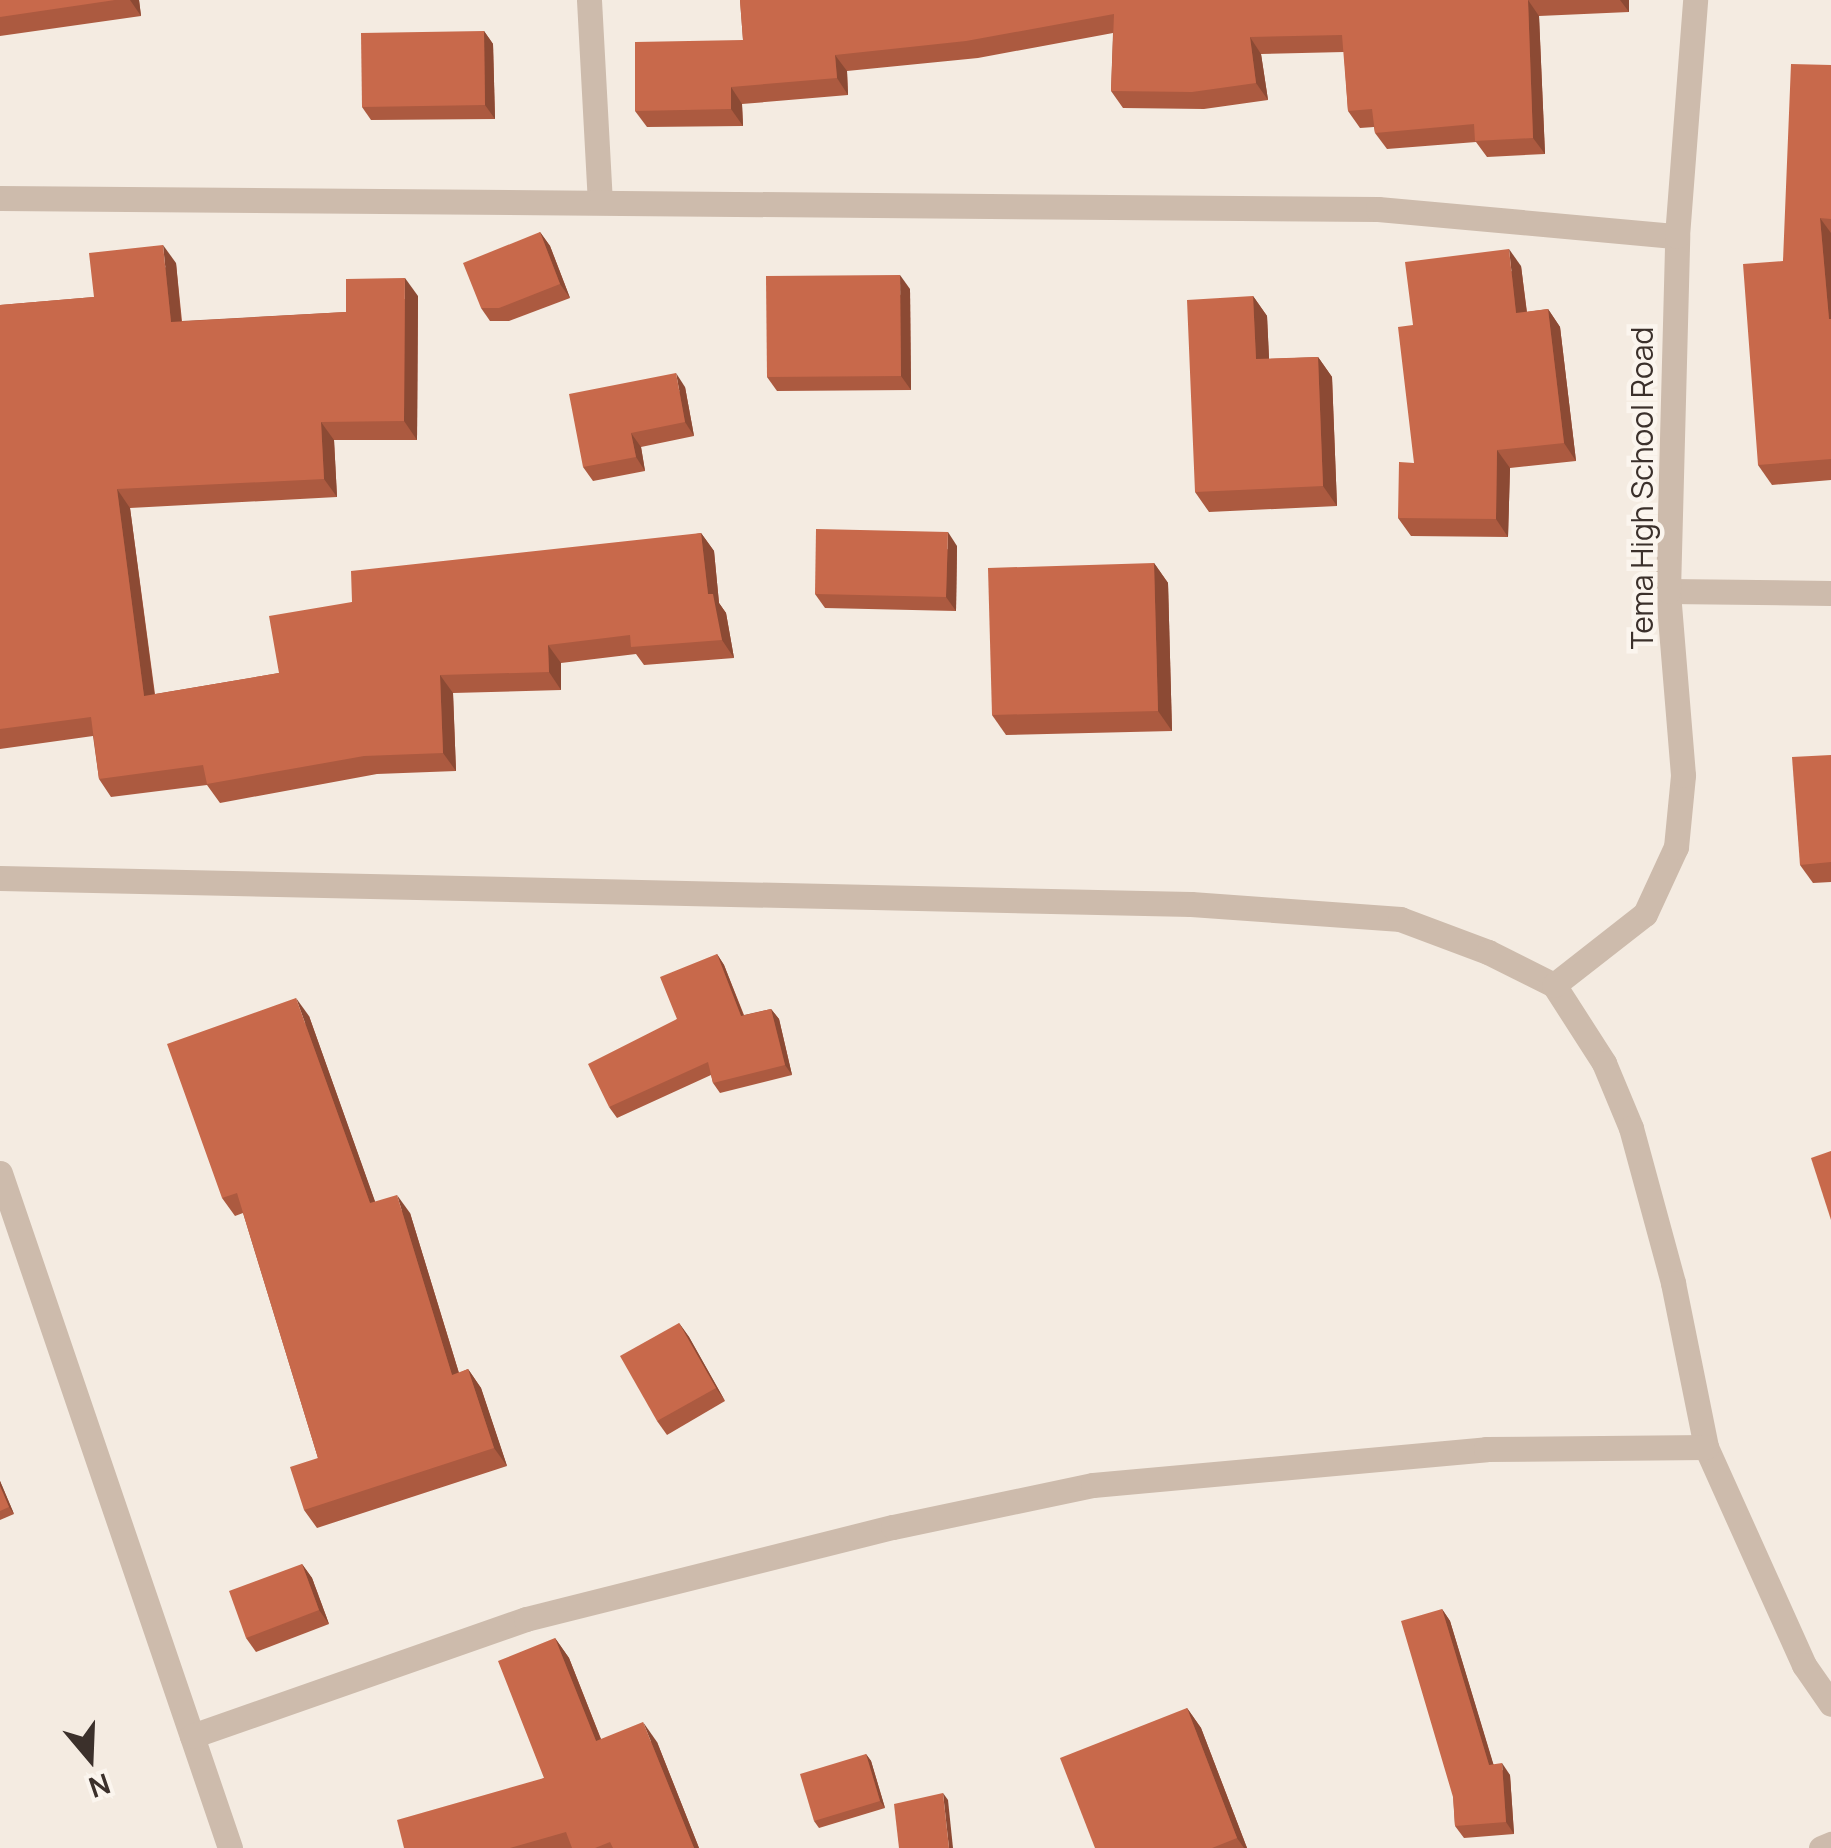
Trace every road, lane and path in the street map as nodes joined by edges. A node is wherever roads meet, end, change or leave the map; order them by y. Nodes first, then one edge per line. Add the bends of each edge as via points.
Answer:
1 (589, 0) edge
2 (1695, 0) edge
3 (0, 198) edge
4 (600, 200) junction
5 (1677, 236) junction
6 (1668, 591) junction
7 (1831, 593) edge
8 (0, 878) edge
9 (1554, 985) junction
10 (0, 1174) edge
11 (1706, 1446) junction
12 (1831, 1704) edge
13 (192, 1736) junction
14 (1831, 1844) edge
15 (230, 1848) edge
16 (1821, 1848) edge

1 - 4 street
2 - 5 street, Tema High School Road
3 - 4 street
4 - 5 street via 1378,209
5 - 6 street, Tema High School Road
6 - 7 street
6 - 9 street, Tema High School Road via 1683,774 1676,847 1645,914
8 - 9 street via 1306,911 1400,919
9 - 11 street via 1604,1063 1630,1128 1673,1283
10 - 13 street
11 - 12 street via 1804,1665
11 - 13 street via 1486,1448 1092,1485 892,1527 526,1619
13 - 15 street
14 - 16 street

